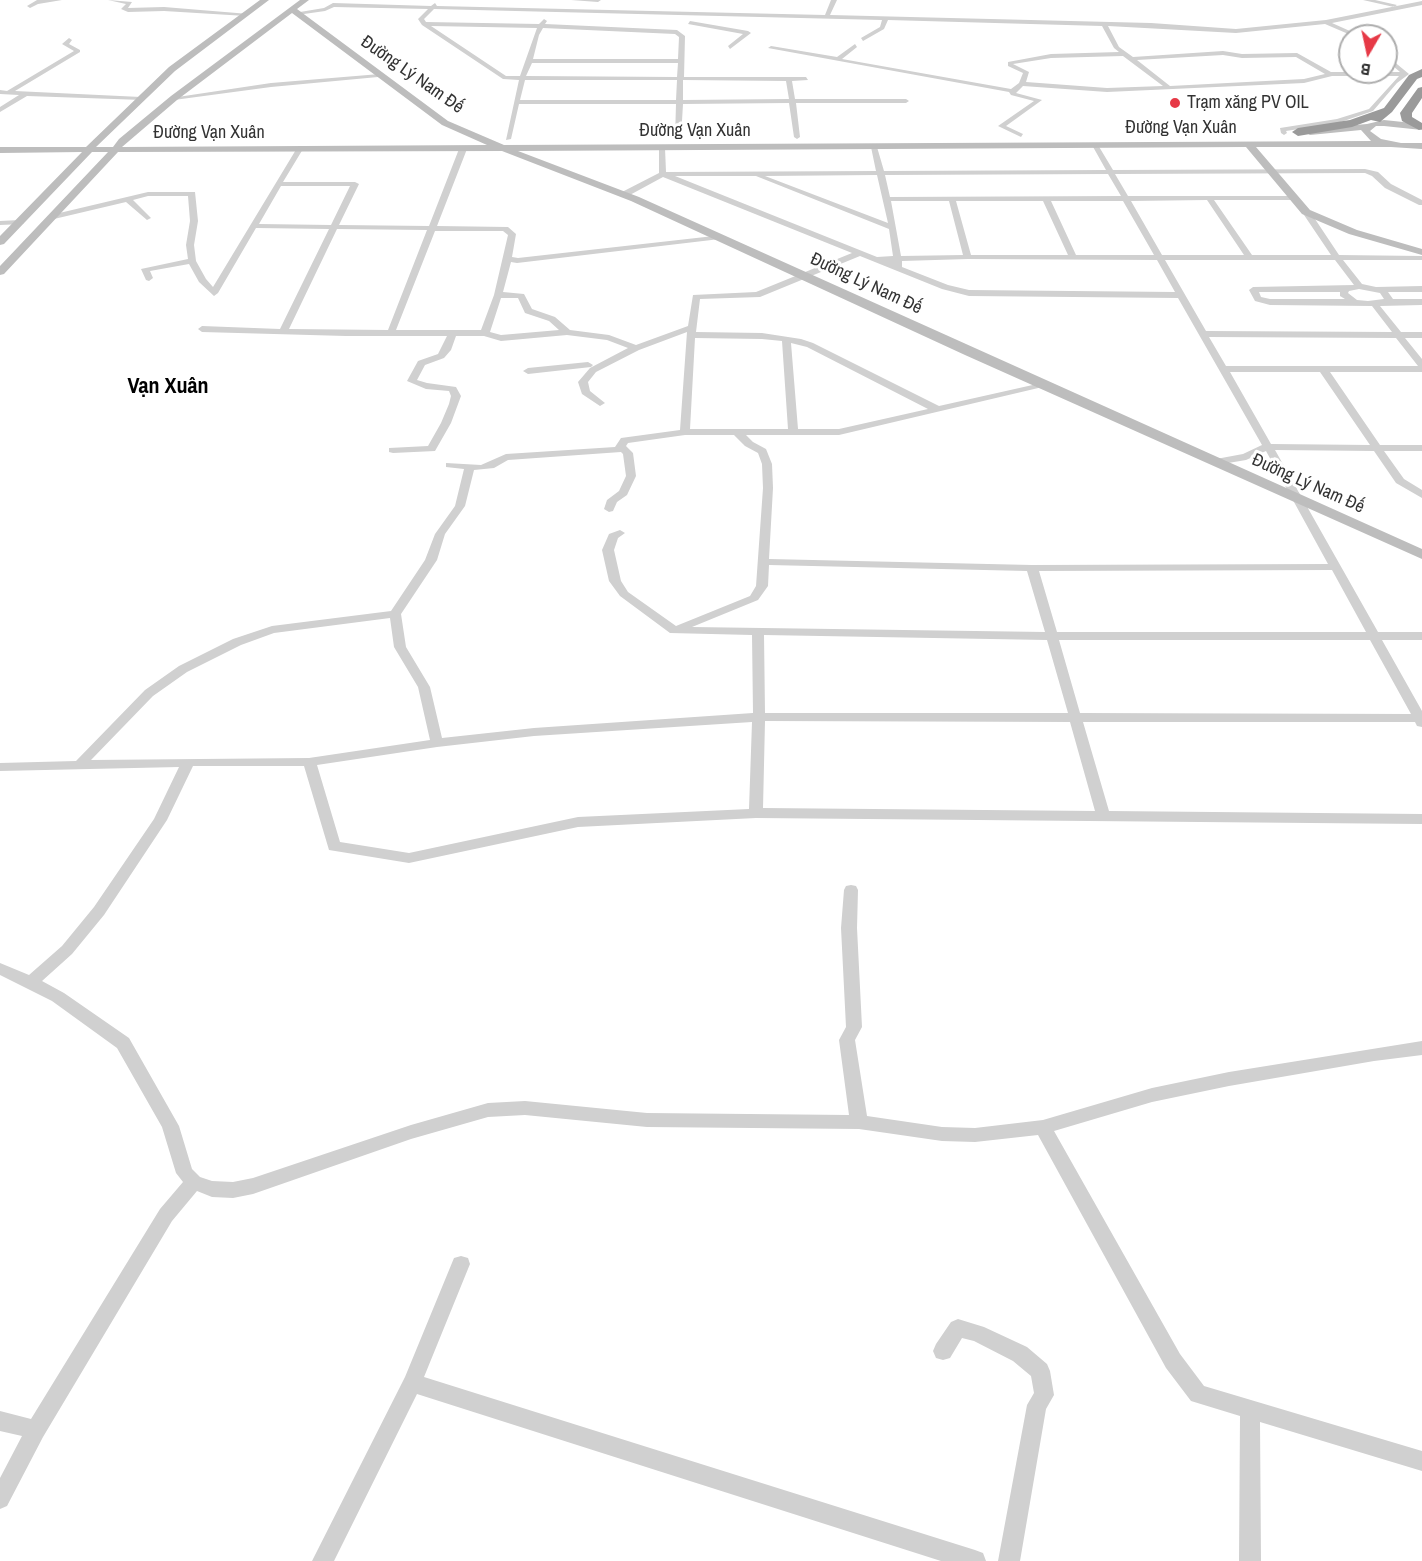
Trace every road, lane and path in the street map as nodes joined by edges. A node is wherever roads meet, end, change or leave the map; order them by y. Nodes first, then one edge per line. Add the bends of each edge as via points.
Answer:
1 (59, 0) edge
2 (111, 0) edge
3 (265, 0) edge
4 (305, 0) edge
5 (379, 0) edge
6 (439, 0) edge
7 (574, 0) edge
8 (598, 0) edge
9 (834, 0) edge
10 (1366, 0) edge
11 (1422, 3) edge
12 (372, 5) junction
13 (1412, 5) junction
14 (30, 6) dead end
15 (694, 7) dead end
16 (1402, 7) junction
17 (431, 8) junction
18 (1422, 8) edge
19 (295, 11) junction
20 (550, 11) junction
21 (611, 12) junction
22 (246, 14) junction
23 (690, 14) junction
24 (712, 15) junction
25 (827, 17) junction
26 (886, 18) junction
27 (310, 22) junction
28 (1326, 22) junction
29 (690, 23) dead end
30 (424, 24) junction
31 (1104, 24) junction
32 (272, 25) junction
33 (701, 25) junction
34 (230, 26) junction
35 (540, 26) junction
36 (1338, 27) edge
37 (1207, 28) junction
38 (863, 39) dead end
39 (69, 40) dead end
40 (855, 46) dead end
41 (730, 47) dead end
42 (771, 48) dead end
43 (1223, 53) junction
44 (1124, 54) junction
45 (837, 59) junction
46 (1130, 59) junction
47 (530, 61) junction
48 (682, 61) junction
49 (1398, 67) edge
50 (1422, 72) edge
51 (1330, 74) junction
52 (1406, 74) junction
53 (378, 75) junction
54 (522, 79) junction
55 (682, 79) junction
56 (789, 79) junction
57 (806, 79) dead end
58 (1022, 84) junction
59 (1169, 88) junction
60 (1422, 90) edge
61 (1012, 91) junction
62 (4, 92) edge
63 (26, 94) junction
64 (174, 98) junction
65 (141, 99) junction
66 (792, 101) junction
67 (906, 101) dead end
68 (516, 102) junction
69 (678, 102) junction
70 (0, 110) edge
71 (1388, 111) junction
72 (1421, 125) edge
73 (1368, 126) junction
74 (1298, 132) junction
75 (1280, 133) joint
76 (1205, 134) dead end
77 (1021, 135) junction
78 (797, 137) junction
79 (678, 138) junction
80 (480, 139) junction
81 (0, 142) edge
82 (508, 144) junction
83 (1390, 144) junction
84 (1095, 145) junction
85 (1249, 145) junction
86 (92, 146) junction
87 (119, 146) junction
88 (874, 147) junction
89 (1422, 147) edge
90 (661, 148) junction
91 (299, 149) junction
92 (463, 149) junction
93 (0, 150) edge
94 (1270, 171) junction
95 (1110, 172) junction
96 (751, 173) junction
97 (882, 173) junction
98 (663, 174) junction
99 (278, 184) junction
100 (625, 195) junction
101 (1125, 198) junction
102 (1209, 198) junction
103 (1292, 198) junction
104 (128, 199) junction
105 (887, 199) junction
106 (1046, 199) junction
107 (952, 200) junction
108 (1422, 203) edge
109 (1306, 212) junction
110 (54, 217) junction
111 (147, 218) dead end
112 (0, 223) edge
113 (16, 226) junction
114 (253, 226) junction
115 (334, 226) junction
116 (430, 228) junction
117 (893, 228) junction
118 (40, 230) junction
119 (720, 237) junction
120 (0, 242) edge
121 (1422, 252) edge
122 (859, 253) junction
123 (968, 256) junction
124 (898, 257) junction
125 (1073, 257) junction
126 (1249, 257) junction
127 (508, 258) junction
128 (1159, 258) junction
129 (1337, 258) junction
130 (1422, 258) edge
131 (874, 259) junction
132 (192, 261) junction
133 (900, 269) junction
134 (0, 272) edge
135 (805, 275) junction
136 (149, 278) dead end
137 (1359, 286) junction
138 (1345, 289) junction
139 (1378, 289) junction
140 (1422, 289) edge
141 (1180, 294) junction
142 (498, 295) junction
143 (1355, 302) junction
144 (1387, 302) junction
145 (1422, 302) edge
146 (1375, 305) junction
147 (202, 329) dead end
148 (284, 330) junction
149 (691, 331) junction
150 (567, 332) junction
151 (391, 333) junction
152 (453, 333) junction
153 (485, 333) junction
154 (1202, 334) junction
155 (1397, 335) junction
156 (1422, 335) edge
157 (786, 338) junction
158 (636, 348) junction
159 (595, 365) junction
160 (1422, 367) edge
161 (1223, 369) junction
162 (1323, 369) junction
163 (528, 371) dead end
164 (1046, 386) junction
165 (600, 403) dead end
166 (938, 410) junction
167 (685, 432) junction
168 (737, 432) junction
169 (793, 432) junction
170 (1267, 447) junction
171 (1378, 448) junction
172 (1422, 448) edge
173 (622, 449) junction
174 (393, 450) dead end
175 (1216, 462) junction
176 (450, 465) dead end
177 (470, 467) junction
178 (1422, 495) edge
179 (1298, 499) junction
180 (609, 509) dead end
181 (620, 533) dead end
182 (1422, 555) edge
183 (764, 562) junction
184 (1335, 567) junction
185 (1032, 568) junction
186 (395, 614) junction
187 (674, 630) junction
188 (758, 631) junction
189 (1051, 636) junction
190 (1373, 636) junction
191 (1422, 636) edge
192 (759, 717) junction
193 (1075, 718) junction
194 (1421, 720) edge
195 (437, 743) junction
196 (188, 762) junction
197 (309, 762) junction
198 (80, 764) junction
199 (0, 767) edge
200 (756, 813) junction
201 (1104, 817) junction
202 (1422, 819) edge
203 (851, 890) dead end
204 (0, 969) edge
205 (32, 982) junction
206 (1422, 1048) edge
207 (859, 1122) junction
208 (1043, 1127) junction
209 (194, 1182) junction
210 (461, 1264) dead end
211 (943, 1351) dead end
212 (412, 1383) junction
213 (1251, 1410) junction
214 (0, 1421) edge
215 (36, 1430) junction
216 (1422, 1461) edge
217 (0, 1499) edge
218 (323, 1561) edge
219 (975, 1561) edge
220 (1009, 1561) edge
221 (1250, 1561) edge

1 - 14 street
2 - 22 street via 130,3 124,9 128,10
3 - 22 main road
4 - 19 main road
5 - 12 street
6 - 17 street
7 - 8 street
8 - 21 street
9 - 25 street
10 - 16 street
11 - 13 street
12 - 17 street
12 - 19 street via 333,5
13 - 16 street
13 - 18 street
15 - 23 street
16 - 28 street
17 - 20 street
17 - 30 street via 421,19
19 - 27 main road, Đường Lý Nam Đế
19 - 32 main road
20 - 21 street
20 - 35 street
21 - 23 street
22 - 34 main road
23 - 24 street
24 - 25 street
24 - 33 street
25 - 26 street
26 - 31 street
26 - 38 street via 882,28
27 - 32 main road
27 - 53 main road, Đường Lý Nam Đế
28 - 36 street
28 - 37 street via 1243,31
29 - 33 street
30 - 35 street
30 - 54 street via 505,78
31 - 37 street
31 - 44 street via 1110,39
32 - 34 main road
32 - 64 main road
33 - 41 street via 748,33
34 - 65 main road via 172,69
35 - 47 street
35 - 48 street via 677,32 682,36
37 - 43 street
39 - 62 street via 65,44 78,51
40 - 45 street
42 - 45 street
43 - 46 street
43 - 51 street via 1300,56
44 - 46 street
44 - 58 street via 1051,56 1010,63 1026,72
45 - 61 street
46 - 59 street
47 - 48 street
47 - 54 street
48 - 55 street
49 - 52 street
50 - 71 highway via 1413,77
51 - 52 street
51 - 59 street via 1304,81
52 - 75 street via 1371,110 1338,121 1282,129
53 - 64 street
53 - 80 main road, Đường Lý Nam Đế via 445,123
54 - 55 street
54 - 68 street
55 - 56 street
55 - 69 street
56 - 57 street
56 - 66 street
58 - 59 street via 1107,90
58 - 61 street
60 - 72 highway via 1408,111
61 - 77 street via 1039,100 1001,126
62 - 63 street
63 - 65 street
63 - 70 street
64 - 87 main road
65 - 86 main road
66 - 67 street
66 - 69 street
66 - 78 street
68 - 69 street
68 - 82 street
69 - 79 street
71 - 73 highway
71 - 74 highway via 1352,123
72 - 73 main road
73 - 74 main road
73 - 83 main road via 1365,130 1370,137
74 - 75 main road
76 - 77 main road, Đường Vạn Xuân
77 - 78 main road, Đường Vạn Xuân
78 - 79 main road, Đường Vạn Xuân
79 - 82 main road, Đường Vạn Xuân
80 - 82 main road, Đường Lý Nam Đế
80 - 87 main road, Đường Vạn Xuân
81 - 86 main road, Đường Vạn Xuân
82 - 90 main road, Đường Vạn Xuân
82 - 92 main road, Đường Vạn Xuân
82 - 100 main road, Đường Lý Nam Đế
83 - 85 main road, Đường Vạn Xuân
83 - 89 main road, Đường Vạn Xuân
84 - 85 main road, Đường Vạn Xuân
84 - 88 main road, Đường Vạn Xuân
84 - 95 street
85 - 94 main road
86 - 87 main road, Đường Vạn Xuân
86 - 93 main road, Đường Vạn Xuân
86 - 113 main road
87 - 91 main road, Đường Vạn Xuân
87 - 110 main road
88 - 90 main road, Đường Vạn Xuân
88 - 97 street
90 - 98 street
91 - 92 main road, Đường Vạn Xuân
91 - 99 street
92 - 116 street
94 - 95 street
94 - 103 main road
94 - 108 street via 1371,172 1388,186
95 - 97 street
95 - 101 street
96 - 97 street
96 - 98 street
96 - 117 street
97 - 105 street
98 - 100 street
98 - 122 street
99 - 114 street
99 - 115 street via 355,184
100 - 119 main road, Đường Lý Nam Đế
101 - 102 street
101 - 106 street
101 - 128 street
102 - 103 street
102 - 126 street
103 - 109 main road
104 - 110 street
104 - 111 street
104 - 132 street via 148,194 192,194
105 - 107 street
105 - 117 street
106 - 107 street
106 - 125 street
107 - 123 street
109 - 121 main road via 1353,232
109 - 129 street
110 - 118 main road
112 - 113 street
113 - 118 main road
113 - 120 main road
114 - 115 street
114 - 132 street via 214,293
115 - 116 street
115 - 148 street
116 - 127 street via 508,230 512,234
116 - 151 street
117 - 124 street
118 - 134 main road
119 - 127 street via 541,259
119 - 135 main road, Đường Lý Nam Đế
122 - 131 street
122 - 135 street
123 - 124 street
123 - 125 street
124 - 131 street
124 - 133 street
125 - 128 street
126 - 128 street
126 - 129 street
127 - 142 street
128 - 141 street
129 - 130 street
129 - 137 street
131 - 133 street
132 - 136 street via 145,269
133 - 141 street via 969,292
135 - 149 street via 750,296 696,297
135 - 164 main road, Đường Lý Nam Đế
137 - 138 street
137 - 139 street
138 - 143 street via 1343,294
138 - 143 street via 1253,290 1258,299 1270,302
139 - 140 street
139 - 144 street via 1389,297
141 - 154 street
142 - 150 street via 520,296 528,311 552,319
142 - 153 street
143 - 146 street
144 - 145 street
144 - 146 street
146 - 155 street
147 - 148 street
148 - 151 street
149 - 157 street
149 - 158 street
149 - 167 street
150 - 153 street via 501,338
150 - 158 street via 609,338
151 - 152 street
152 - 153 street
152 - 174 street via 441,356 422,363 412,381 453,389 456,396 446,423 431,449
154 - 155 street
154 - 161 street
155 - 156 street
155 - 160 street
157 - 166 street via 810,345
157 - 169 street
158 - 159 street
159 - 163 street
159 - 165 street via 583,381 585,392
160 - 162 street
161 - 162 street
161 - 170 street
162 - 171 street
164 - 166 street
164 - 175 main road, Đường Lý Nam Đế
166 - 169 street via 839,432
167 - 168 street
167 - 173 street via 625,440 620,444
168 - 169 street
168 - 183 street via 762,451 767,464
170 - 171 street
170 - 175 street via 1246,457
170 - 179 street
171 - 172 street
171 - 178 street via 1400,481
173 - 177 street via 506,457 486,467
173 - 180 street via 628,453 631,476
175 - 179 main road, Đường Lý Nam Đế
176 - 177 street
177 - 186 street via 460,506
179 - 182 main road, Đường Lý Nam Đế
179 - 184 street
181 - 187 street via 613,536 608,550 615,581 624,594
183 - 185 street
183 - 187 street via 762,586 754,598
184 - 185 street
184 - 190 street
185 - 189 street
186 - 195 street via 400,647 423,687
186 - 198 street via 272,630 237,642 149,693
187 - 188 street
188 - 189 street
188 - 192 street
189 - 190 street
189 - 193 street
190 - 191 street
190 - 194 street
192 - 193 street
192 - 195 street via 534,732
192 - 200 street
193 - 194 street
193 - 201 street
195 - 197 street
196 - 197 street
196 - 198 street
196 - 205 street via 160,820 99,911 67,950
197 - 200 street via 334,846 409,858 578,822
198 - 199 street
200 - 201 street
201 - 202 street
203 - 207 street via 854,1027 847,1040
204 - 205 street
205 - 209 street via 123,1043 170,1126 185,1173
206 - 208 street via 1281,1069 1152,1095
207 - 208 street via 975,1135
207 - 209 street via 647,1120 525,1108 488,1110 253,1186 212,1189
208 - 213 street via 1173,1361 1198,1394
209 - 215 street via 166,1215
210 - 212 street
211 - 220 street via 958,1328 978,1333 1020,1354 1040,1371 1044,1395 1037,1405
212 - 218 street
212 - 219 street
213 - 216 street
213 - 221 street
214 - 215 street
215 - 217 street

